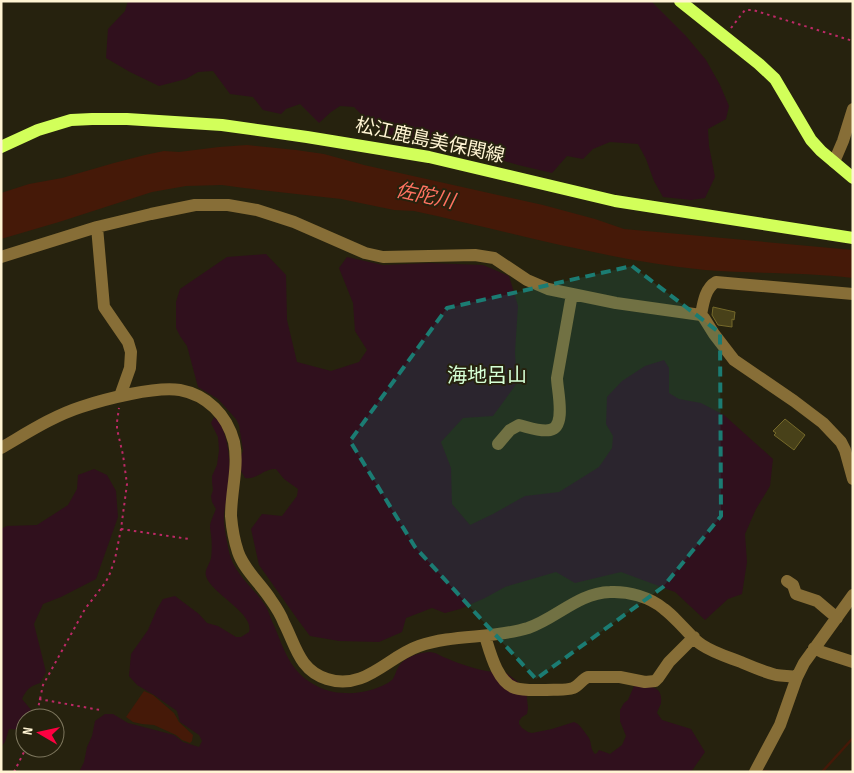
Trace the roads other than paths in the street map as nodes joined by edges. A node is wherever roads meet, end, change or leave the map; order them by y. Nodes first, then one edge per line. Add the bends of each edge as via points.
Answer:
1 (680, 1) edge
2 (853, 109) edge
3 (1, 147) edge
4 (834, 162) junction
5 (853, 178) edge
6 (97, 227) junction
7 (853, 238) edge
8 (1, 257) edge
9 (572, 294) junction
10 (853, 294) edge
11 (700, 315) junction
12 (120, 396) junction
13 (498, 444) dead end
14 (1, 448) edge
15 (853, 479) edge
16 (787, 581) dead end
17 (853, 595) edge
18 (837, 618) junction
19 (485, 636) junction
20 (694, 638) junction
21 (814, 648) junction
22 (853, 662) edge
23 (797, 677) junction
24 (754, 772) edge

1 - 4 main road via 775,79 811,140
2 - 4 street
3 - 7 main road, 松江鹿島美保関線 via 38,130 71,120 127,119 222,125 429,157 615,201
4 - 5 main road
6 - 8 street
6 - 9 street via 195,205 228,205 294,222 365,253 383,257 494,258 527,280
6 - 12 street via 104,307 128,342 131,352 130,368
9 - 11 street
9 - 13 street via 557,378 560,418 557,425 546,430 519,425
10 - 11 street via 716,282 708,290
11 - 15 street via 734,360 823,423 841,442
12 - 14 street via 80,407
12 - 19 street via 178,390 198,396 216,408 227,423 234,444 236,467 231,514 239,555 273,602 297,653 307,668 316,674 341,682 355,681 417,647
16 - 18 street via 791,582 796,594 817,601
17 - 18 street
18 - 21 street
19 - 20 street via 530,627 591,594 610,592 646,598 663,608
19 - 20 street via 494,664 506,682 515,688 536,690 575,688 588,677 654,681
20 - 23 street via 701,645 725,656 776,675
21 - 22 street
21 - 23 street
23 - 24 street via 780,725

